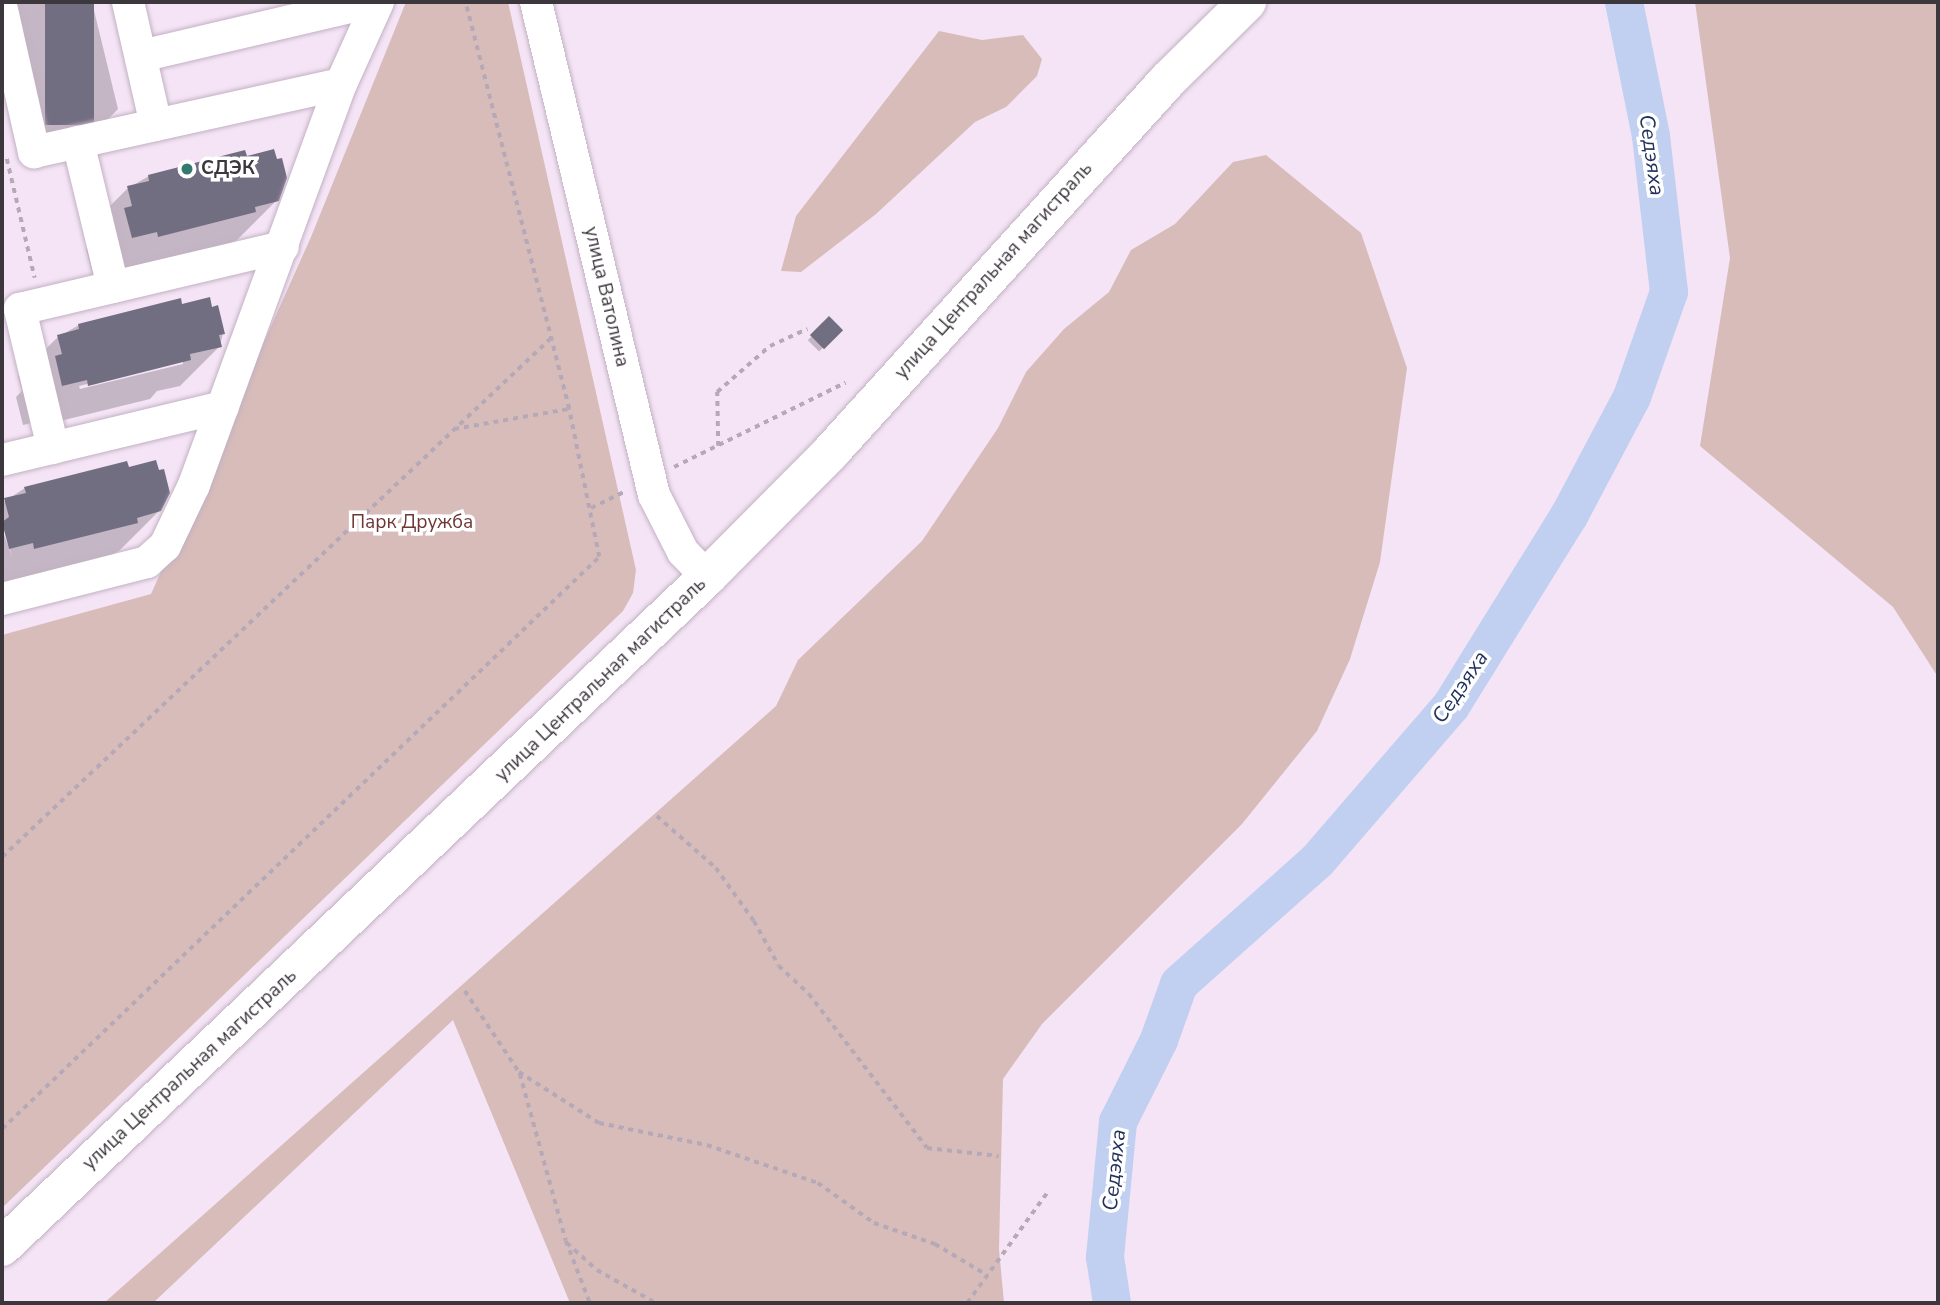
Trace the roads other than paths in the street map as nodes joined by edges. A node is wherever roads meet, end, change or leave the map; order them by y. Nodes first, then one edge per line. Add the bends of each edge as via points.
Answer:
1 (128, 2) edge
2 (371, 2) edge
3 (379, 2) edge
4 (537, 2) edge
5 (1247, 2) edge
6 (2, 10) edge
7 (141, 56) junction
8 (341, 84) junction
9 (156, 125) junction
10 (78, 142) junction
11 (283, 247) junction
12 (113, 287) junction
13 (223, 407) junction
14 (53, 448) junction
15 (2, 460) edge
16 (707, 578) junction
17 (2, 599) edge
18 (2, 1247) edge

1 - 7 street
2 - 7 street
3 - 8 street
4 - 16 street, улица Ватолина via 649,480 666,526
5 - 16 main road, улица Центральная магистраль via 1168,80 830,453
6 - 10 street via 34,152
7 - 9 street
8 - 9 street
8 - 11 street
9 - 10 street
10 - 12 street
11 - 12 street
11 - 13 street
12 - 14 street via 20,309
13 - 14 street
13 - 17 street via 194,485 157,557
14 - 15 street
16 - 18 main road, улица Центральная магистраль

